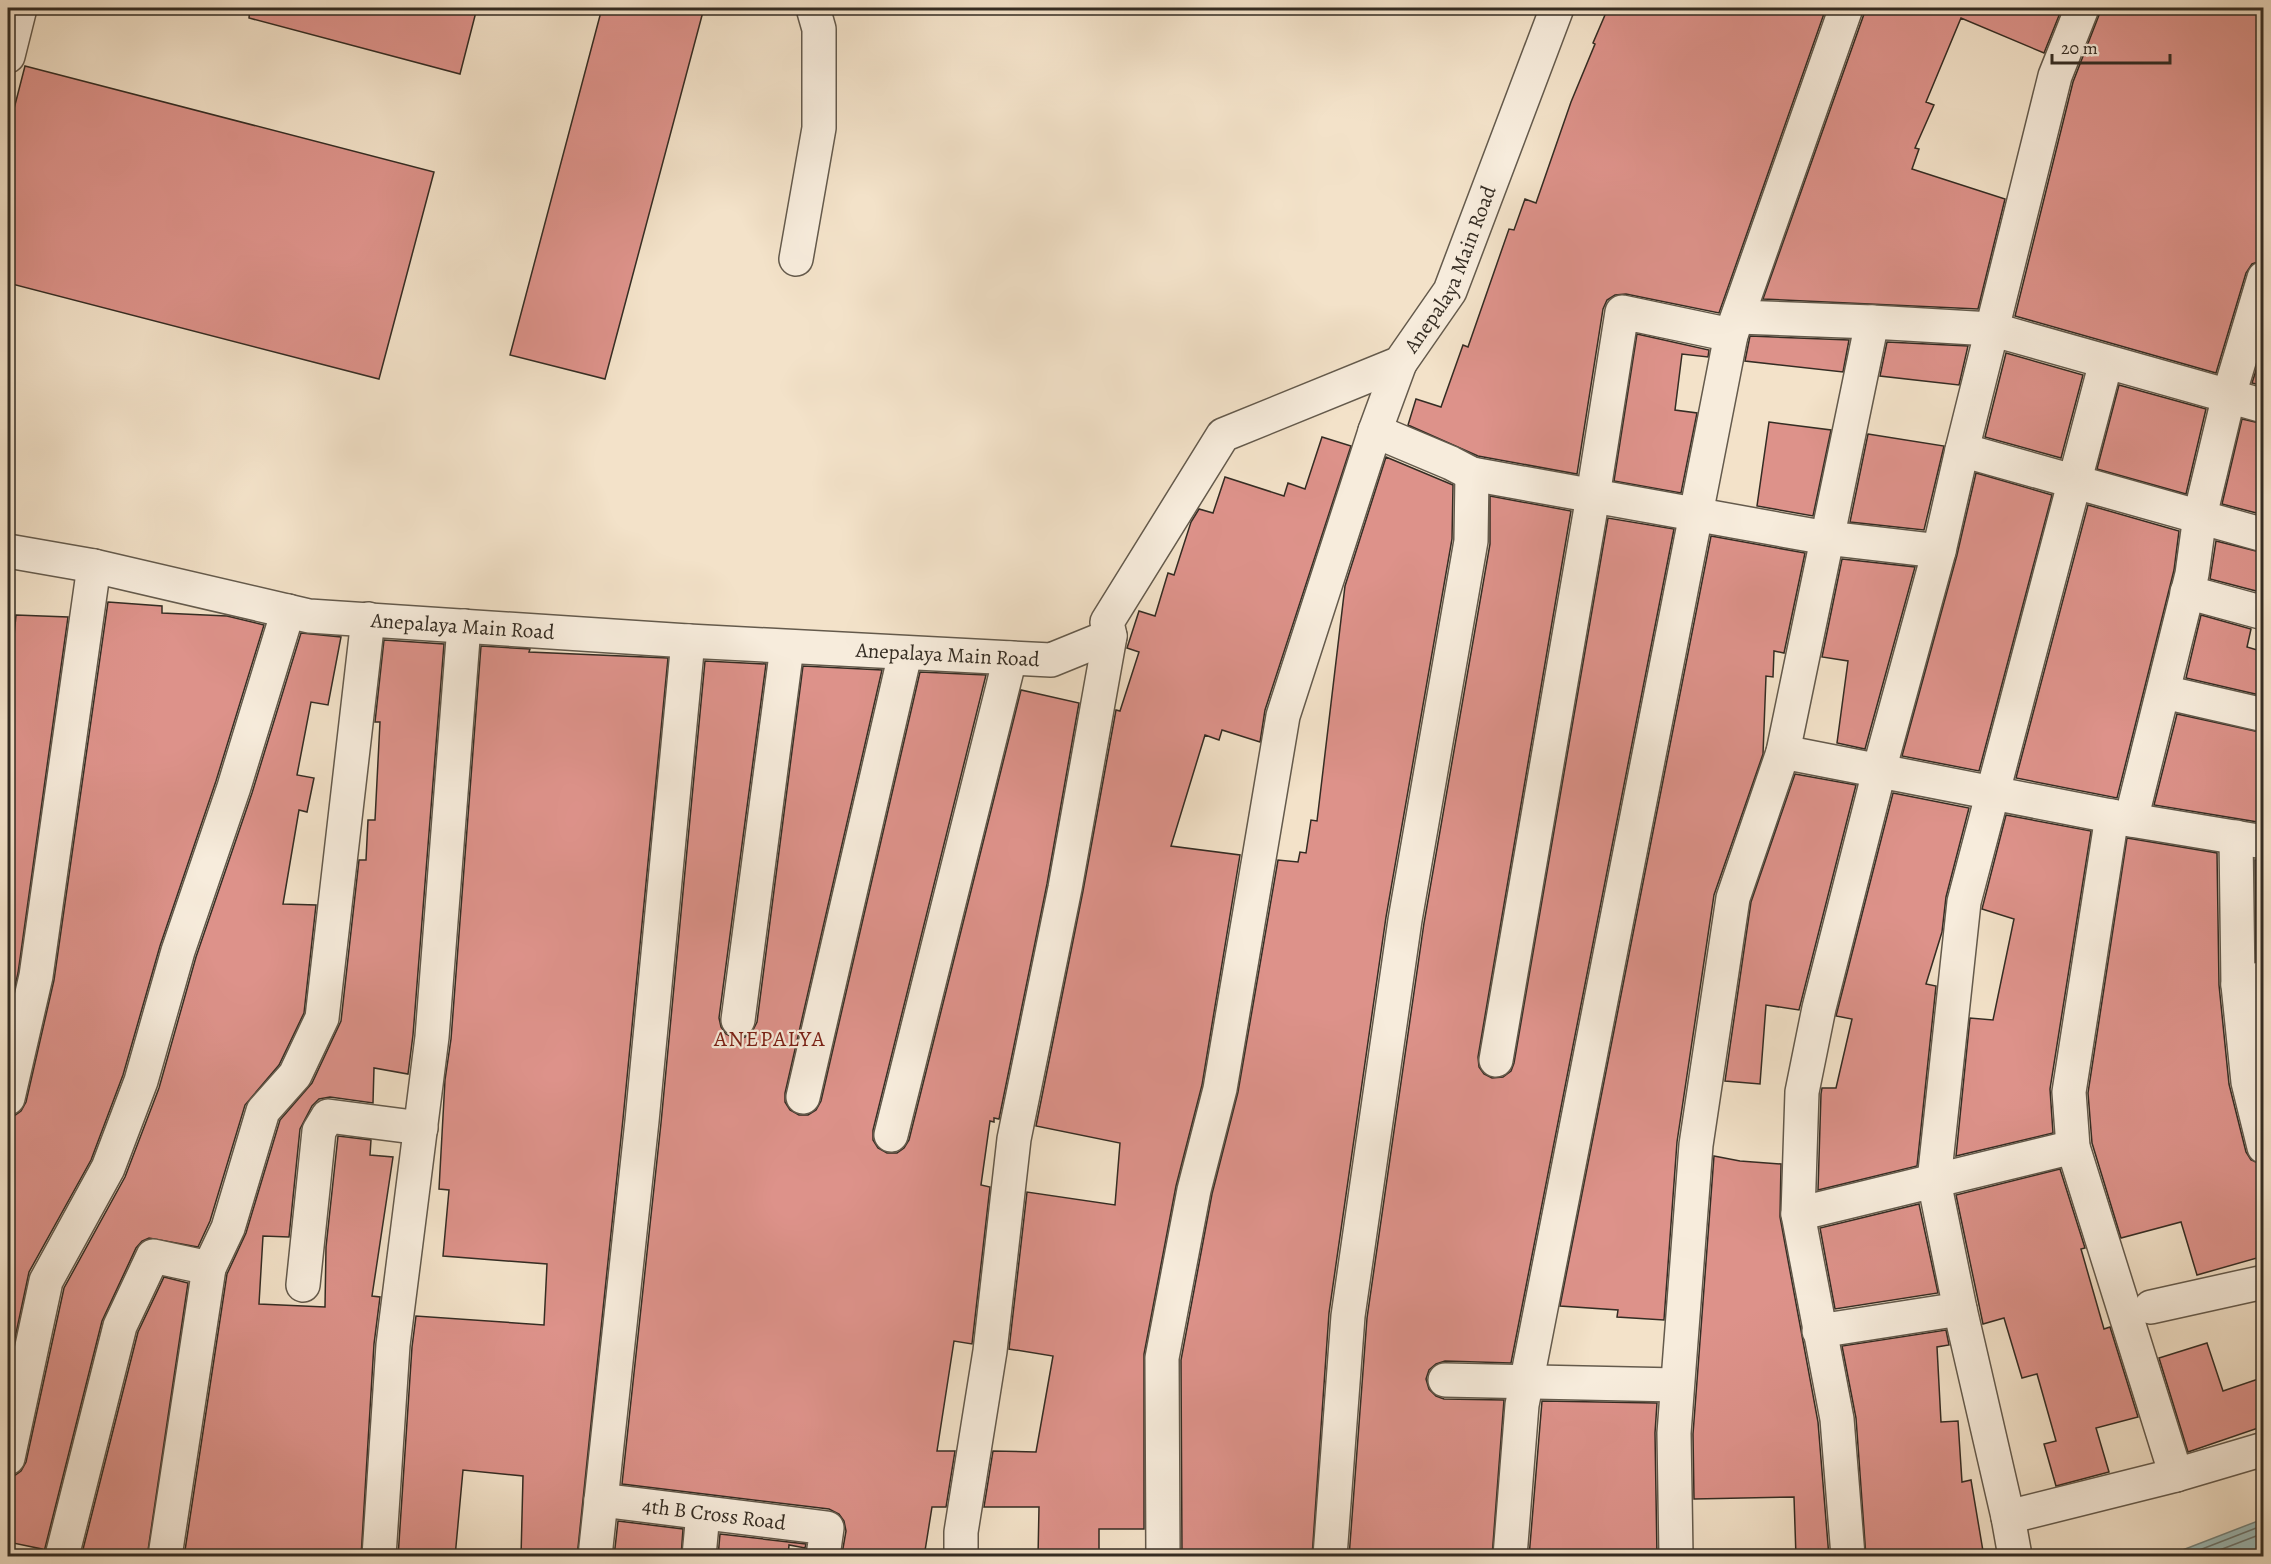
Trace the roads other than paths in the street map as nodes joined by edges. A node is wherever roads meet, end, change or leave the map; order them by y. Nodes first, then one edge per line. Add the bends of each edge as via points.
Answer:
1 (20, 8) edge
2 (813, 8) edge
3 (1557, 8) edge
4 (1846, 8) edge
5 (2082, 8) edge
6 (8, 56) edge
7 (796, 259) dead end
8 (2264, 278) edge
9 (1872, 322) junction
10 (1735, 326) junction
11 (1991, 329) junction
12 (2106, 362) junction
13 (1400, 363) junction
14 (2229, 395) junction
15 (2264, 405) edge
16 (1375, 431) junction
17 (1962, 450) junction
18 (1472, 474) junction
19 (2074, 481) junction
20 (1593, 496) junction
21 (1695, 514) junction
22 (2200, 516) junction
23 (2264, 535) edge
24 (1827, 538) junction
25 (8, 551) edge
26 (1939, 551) junction
27 (93, 566) junction
28 (2187, 592) junction
29 (288, 611) junction
30 (2264, 613) edge
31 (368, 619) junction
32 (464, 626) junction
33 (1110, 636) junction
34 (688, 641) junction
35 (787, 646) junction
36 (905, 654) junction
37 (1010, 658) junction
38 (2164, 692) junction
39 (2264, 715) edge
40 (1783, 752) junction
41 (1880, 771) junction
42 (1993, 793) junction
43 (2122, 818) junction
44 (2250, 839) edge
45 (2251, 982) edge
46 (738, 1020) dead end
47 (1496, 1060) dead end
48 (803, 1097) dead end
49 (8, 1098) edge
50 (421, 1128) junction
51 (891, 1135) dead end
52 (2073, 1147) junction
53 (2264, 1147) edge
54 (1934, 1181) junction
55 (1798, 1214) junction
56 (209, 1268) junction
57 (2264, 1282) edge
58 (303, 1285) dead end
59 (2151, 1307) dead end
60 (1960, 1309) junction
61 (1819, 1331) junction
62 (1445, 1380) dead end
63 (1527, 1382) junction
64 (1677, 1385) junction
65 (2264, 1449) edge
66 (8, 1458) edge
67 (2176, 1475) junction
68 (601, 1500) junction
69 (703, 1513) junction
70 (2008, 1517) junction
71 (825, 1542) edge
72 (62, 1557) edge
73 (165, 1557) edge
74 (379, 1557) edge
75 (595, 1557) edge
76 (699, 1557) edge
77 (961, 1557) edge
78 (1163, 1557) edge
79 (1330, 1557) edge
80 (1510, 1557) edge
81 (1676, 1557) edge
82 (1848, 1557) edge
83 (2015, 1557) edge

1 - 6 street
2 - 7 street via 819,29 819,128
3 - 13 street, Anepalaya Main Road via 1450,291
4 - 10 street
5 - 11 street via 2055,76
8 - 14 street
9 - 10 street
9 - 11 street
9 - 24 street
10 - 20 street via 1622,312
10 - 21 street
11 - 12 street
11 - 17 street
12 - 14 street
12 - 19 street
13 - 16 street
13 - 33 street, Anepalaya Main Road via 1223,435 1107,622
14 - 15 street
14 - 22 street
16 - 18 street
16 - 78 street via 1283,716 1220,1089 1194,1190 1162,1358
17 - 19 street
17 - 26 street
18 - 20 street
18 - 79 street via 1471,541 1405,920 1348,1316
19 - 22 street
19 - 42 street
20 - 21 street
20 - 47 street
21 - 24 street
21 - 63 street
22 - 23 street
22 - 28 street
24 - 26 street
24 - 40 street
25 - 27 street, Anepalaya Main Road
26 - 41 street
27 - 29 street, Anepalaya Main Road
27 - 49 street via 36,976
28 - 30 street
28 - 38 street
29 - 31 street, Anepalaya Main Road
29 - 66 street via 178,951 141,1081 108,1168 46,1281
31 - 32 street, Anepalaya Main Road
31 - 56 street via 322,1018 295,1075 262,1111 228,1227
32 - 34 street, Anepalaya Main Road
32 - 50 street via 432,1037
33 - 37 street, Anepalaya Main Road via 1051,660
33 - 77 street via 1065,888 1014,1139 990,1351 961,1532
34 - 35 street, Anepalaya Main Road
34 - 68 street
35 - 36 street, Anepalaya Main Road
35 - 46 street
36 - 37 street, Anepalaya Main Road
36 - 48 street
37 - 51 street
38 - 39 street
38 - 43 street
40 - 41 street
40 - 64 street via 1732,898 1696,1145
41 - 42 street
41 - 55 street via 1819,1008 1802,1092
42 - 43 street
42 - 54 street via 1964,903
43 - 44 street
43 - 52 street via 2069,1092
44 - 45 street
45 - 53 street via 2248,1082
50 - 58 street via 328,1116 319,1131
50 - 74 street via 393,1345
52 - 54 street
52 - 67 street
54 - 55 street
54 - 60 street
55 - 61 street
56 - 72 street via 153,1256 120,1326
56 - 73 street
57 - 59 street
60 - 61 street
60 - 70 street
61 - 82 street via 1837,1419
62 - 63 street
63 - 64 street
63 - 80 street
64 - 81 street
65 - 67 street
67 - 70 street
68 - 69 street, 4th B Cross Road
68 - 75 street
69 - 71 street, 4th B Cross Road
69 - 76 street
70 - 83 street

